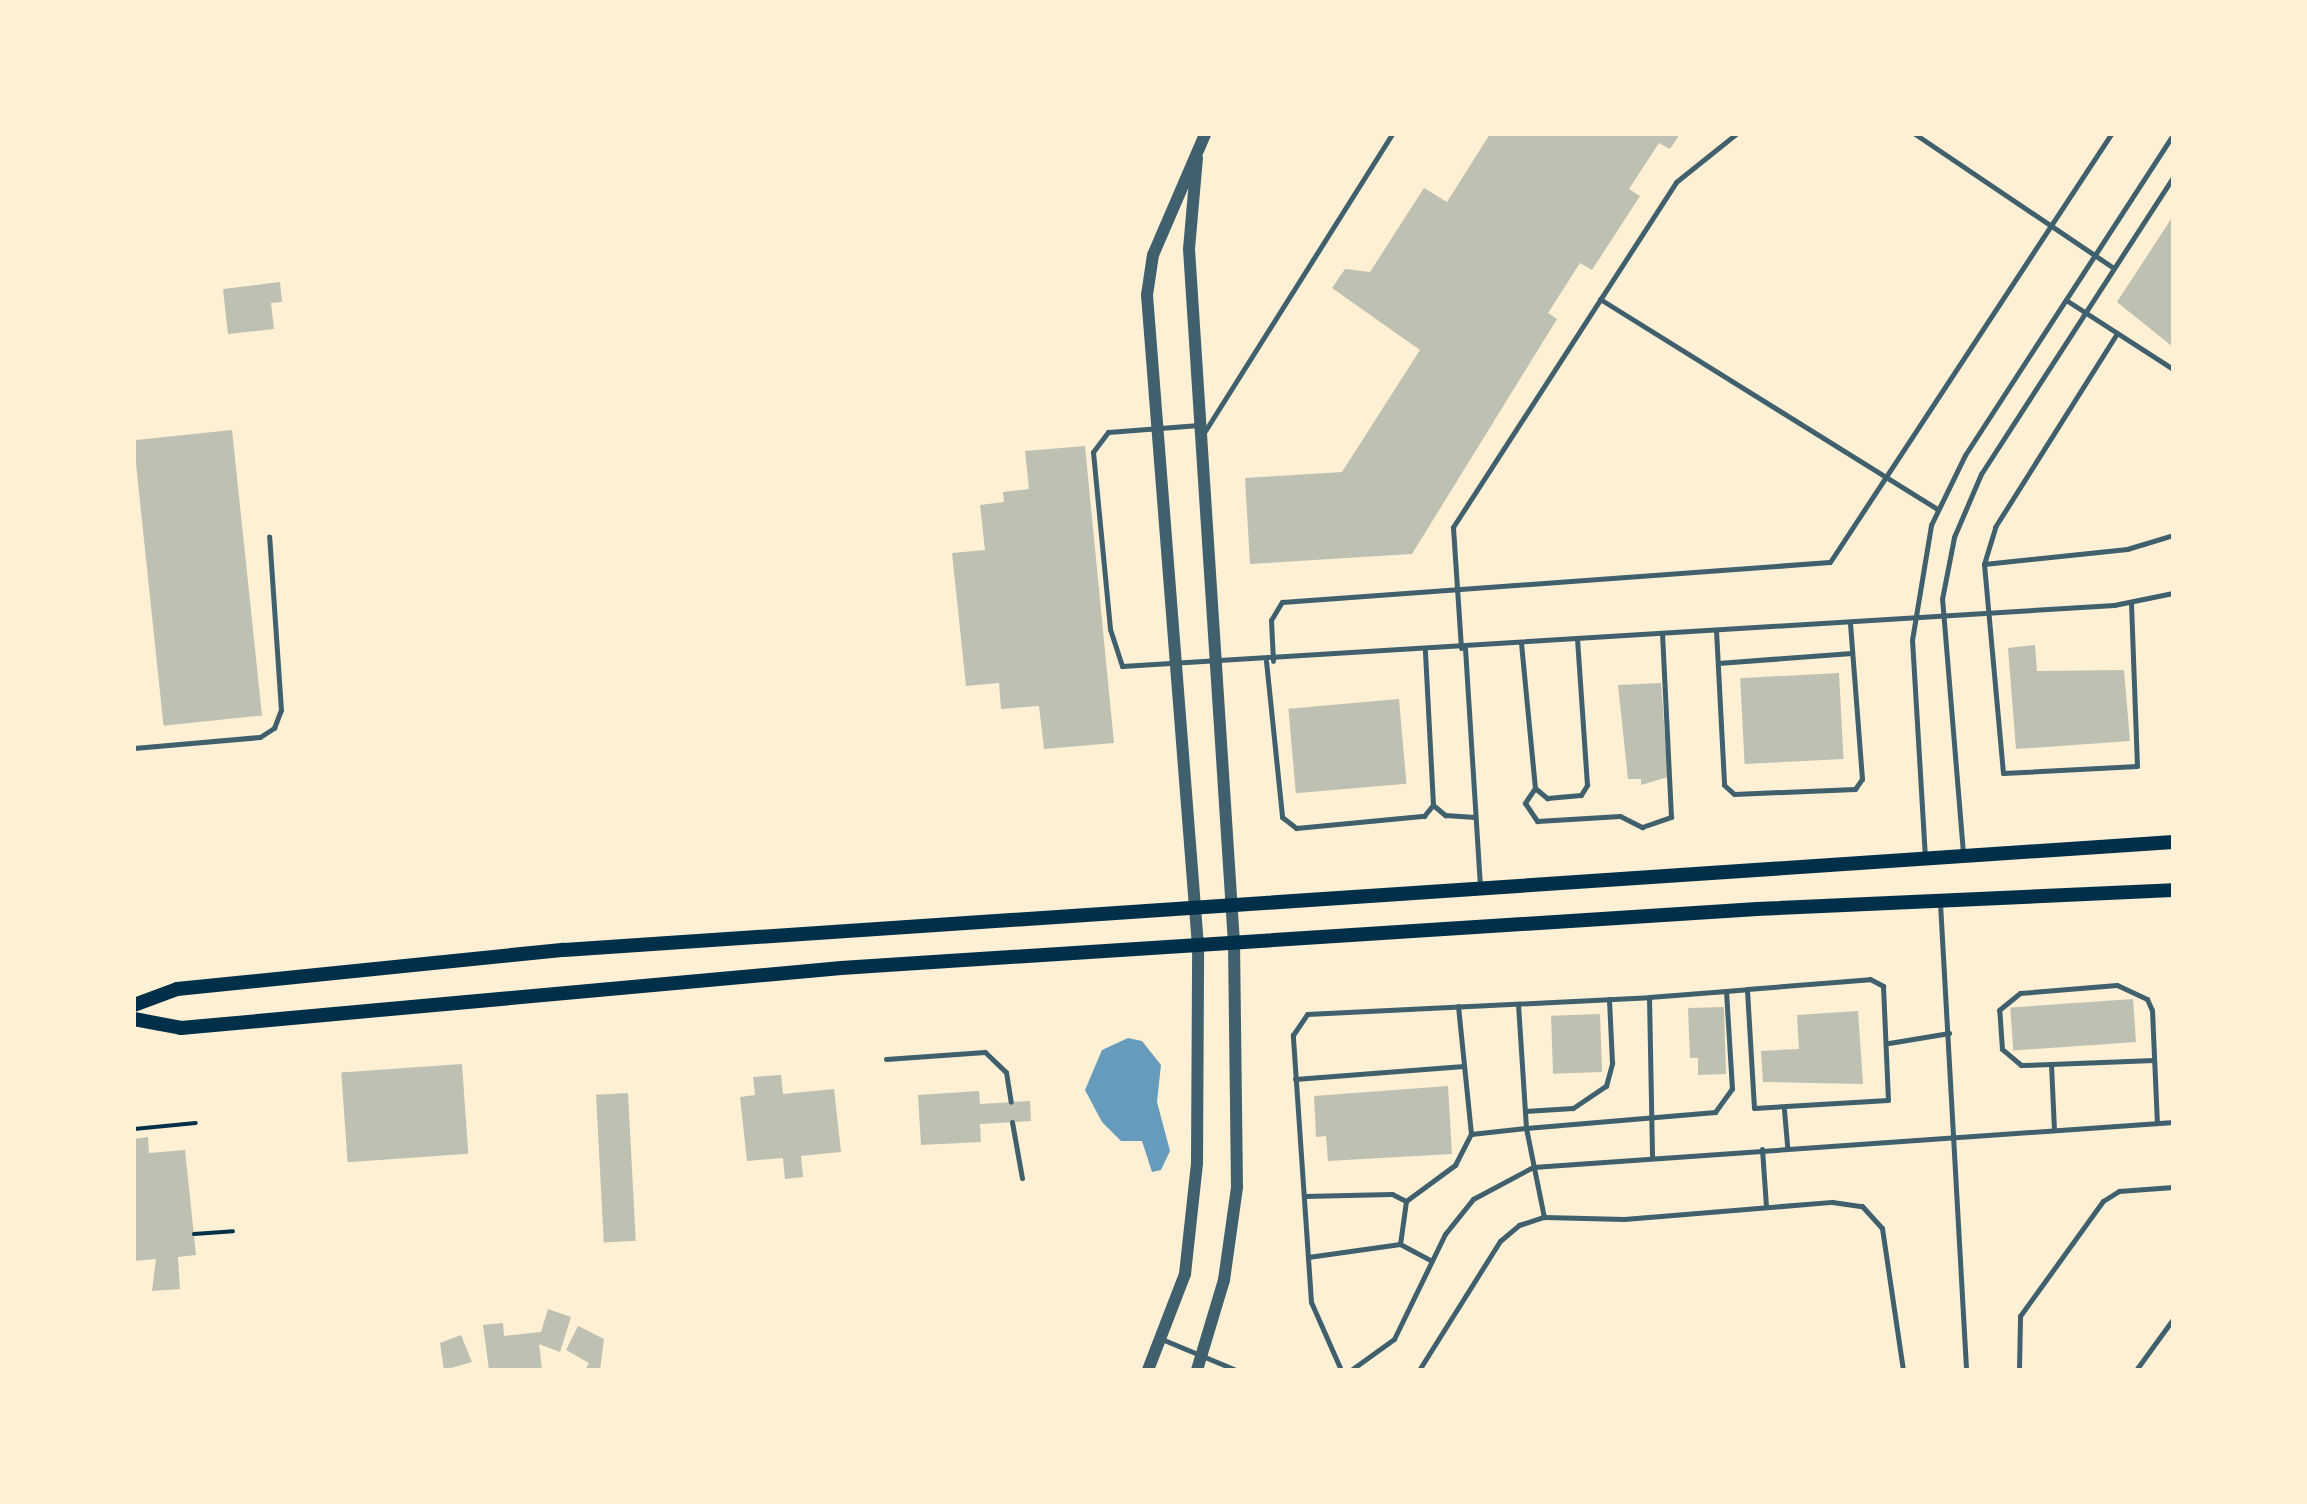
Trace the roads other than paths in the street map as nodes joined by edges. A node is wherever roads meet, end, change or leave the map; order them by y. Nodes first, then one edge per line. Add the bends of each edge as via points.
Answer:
1 (1205, 134) edge
2 (1392, 134) edge
3 (1736, 134) edge
4 (1915, 134) edge
5 (2111, 134) edge
6 (2173, 135) edge
7 (1198, 147) junction
8 (2173, 177) edge
9 (2051, 225) junction
10 (2095, 255) junction
11 (2114, 268) junction
12 (1600, 299) junction
13 (2066, 300) junction
14 (2085, 312) junction
15 (2117, 333) junction
16 (2173, 369) edge
17 (1199, 425) junction
18 (1155, 427) junction
19 (1200, 439) junction
20 (1888, 478) junction
21 (1937, 509) junction
22 (2173, 535) edge
23 (269, 536) dead end
24 (1984, 564) junction
25 (1455, 592) junction
26 (2173, 593) edge
27 (2131, 603) junction
28 (1988, 611) junction
29 (1943, 615) junction
30 (1916, 617) junction
31 (1850, 622) junction
32 (1716, 630) junction
33 (1662, 634) junction
34 (1577, 640) junction
35 (1521, 643) junction
36 (1463, 648) junction
37 (1425, 651) junction
38 (1852, 653) junction
39 (1266, 661) junction
40 (1273, 661) junction
41 (1216, 663) junction
42 (1718, 663) junction
43 (1175, 665) junction
44 (134, 748) edge
45 (1535, 788) junction
46 (1433, 805) junction
47 (1475, 817) junction
48 (2173, 842) edge
49 (1963, 854) junction
50 (1925, 858) junction
51 (1480, 888) junction
52 (2173, 890) edge
53 (1940, 898) junction
54 (1232, 905) junction
55 (1198, 907) junction
56 (1234, 943) junction
57 (1198, 946) junction
58 (1747, 989) junction
59 (1726, 991) junction
60 (1649, 997) junction
61 (1609, 999) junction
62 (1518, 1004) junction
63 (134, 1005) edge
64 (1458, 1006) junction
65 (134, 1019) edge
66 (1949, 1033) junction
67 (1889, 1043) junction
68 (886, 1059) dead end
69 (2154, 1060) junction
70 (2051, 1064) junction
71 (1464, 1066) junction
72 (1295, 1079) junction
73 (1011, 1102) dead end
74 (1784, 1110) junction
75 (1525, 1111) junction
76 (1651, 1118) junction
77 (1012, 1122) dead end
78 (2173, 1122) edge
79 (2157, 1123) junction
80 (1526, 1128) junction
81 (2054, 1129) junction
82 (1471, 1134) junction
83 (1957, 1136) junction
84 (1787, 1147) junction
85 (1762, 1149) junction
86 (1652, 1157) junction
87 (1533, 1167) junction
88 (1022, 1178) dead end
89 (2173, 1187) edge
90 (1304, 1196) junction
91 (1406, 1201) junction
92 (1766, 1206) junction
93 (1544, 1217) junction
94 (1400, 1244) junction
95 (1308, 1257) junction
96 (1432, 1261) junction
97 (2173, 1319) edge
98 (1164, 1340) junction
99 (1201, 1355) junction
100 (1148, 1370) edge
101 (1197, 1370) edge
102 (1236, 1370) edge
103 (1341, 1370) edge
104 (1351, 1370) edge
105 (1419, 1370) edge
106 (1903, 1370) edge
107 (1966, 1370) edge
108 (2019, 1370) edge
109 (2136, 1370) edge

1 - 7 street
2 - 19 lane
3 - 12 lane via 1676,182
4 - 9 lane
5 - 9 lane
6 - 10 lane
7 - 17 street via 1189,249
7 - 18 street via 1153,255 1147,295
8 - 11 lane
9 - 10 lane
9 - 20 lane
10 - 11 lane
10 - 13 lane
11 - 14 lane
12 - 20 lane
12 - 25 lane via 1453,527
13 - 14 lane
13 - 21 lane
14 - 15 lane
14 - 29 lane via 1967,501 1944,575
15 - 16 lane
15 - 24 lane via 1995,527
17 - 18 lane
17 - 19 street
18 - 43 street
18 - 43 lane via 1108,432 1093,452 1115,660
19 - 41 street
20 - 21 lane
20 - 25 lane via 1830,562
21 - 30 lane
22 - 24 lane via 2127,549
23 - 44 lane via 281,710 274,728 260,737
24 - 28 lane
25 - 36 lane
25 - 40 lane via 1282,602 1271,620
26 - 27 lane
27 - 28 lane
27 - 28 lane via 2137,766 2011,776 1999,766
28 - 29 lane
29 - 30 lane
29 - 49 lane
30 - 31 lane
30 - 50 lane
31 - 32 lane
31 - 38 lane
32 - 33 lane
32 - 42 lane
33 - 34 lane
33 - 45 lane via 1671,817 1642,827 1620,816 1537,821 1525,803
34 - 35 lane
34 - 45 lane via 1587,785 1581,795 1547,798
35 - 36 lane
35 - 45 lane
36 - 37 lane
36 - 47 lane
37 - 40 lane
37 - 46 lane
38 - 42 lane
38 - 42 lane via 1862,779 1855,789 1734,794 1724,785
39 - 40 lane
39 - 41 lane
39 - 46 lane via 1282,817 1296,828 1424,816
41 - 43 lane
41 - 54 street
43 - 55 street
46 - 47 lane via 1445,815
47 - 51 lane
48 - 49 main road
49 - 50 main road
50 - 51 main road
51 - 54 main road
52 - 53 main road
53 - 56 main road
53 - 66 lane
54 - 55 main road
54 - 56 street
55 - 57 street
55 - 63 main road via 564,950 177,989
56 - 57 main road
56 - 99 street via 1237,1187 1224,1280
57 - 65 main road via 841,968 181,1028
57 - 98 street via 1197,1163 1185,1274
58 - 59 lane
58 - 67 lane via 1857,980 1883,986
58 - 74 lane via 1754,1108
59 - 60 lane
59 - 76 lane via 1727,1105
60 - 61 lane
60 - 76 lane
61 - 62 lane
61 - 75 lane via 1612,1063 1606,1086 1573,1108
62 - 64 lane
62 - 75 lane
64 - 71 lane
64 - 72 lane via 1307,1014 1293,1035
66 - 67 lane
66 - 83 lane
67 - 74 lane via 1893,1093 1879,1104
68 - 73 lane via 985,1052 1006,1072
69 - 70 lane
69 - 70 lane via 2152,1010 2134,989 2007,997 1997,1025 2002,1049 2021,1065
69 - 79 lane
70 - 81 lane
71 - 72 lane
71 - 82 lane
72 - 90 lane
74 - 84 lane
75 - 80 lane
76 - 80 lane
76 - 86 lane
77 - 88 lane
78 - 79 lane
79 - 81 lane
80 - 82 lane
80 - 87 lane
81 - 83 lane
82 - 91 lane via 1455,1165
83 - 84 lane
83 - 107 lane
84 - 85 lane
85 - 86 lane
85 - 92 lane
86 - 87 lane
87 - 93 lane
87 - 96 lane via 1473,1199
89 - 108 lane via 2119,1191 2103,1201 2020,1316
90 - 91 lane via 1392,1194
90 - 95 lane
91 - 94 lane
92 - 93 lane via 1624,1219
92 - 106 lane via 1862,1206 1882,1228
93 - 105 lane via 1500,1241
94 - 95 lane
94 - 96 lane
95 - 103 lane via 1311,1302
96 - 104 lane via 1394,1339
97 - 109 lane
98 - 99 lane
98 - 100 street
99 - 101 street
99 - 102 lane

